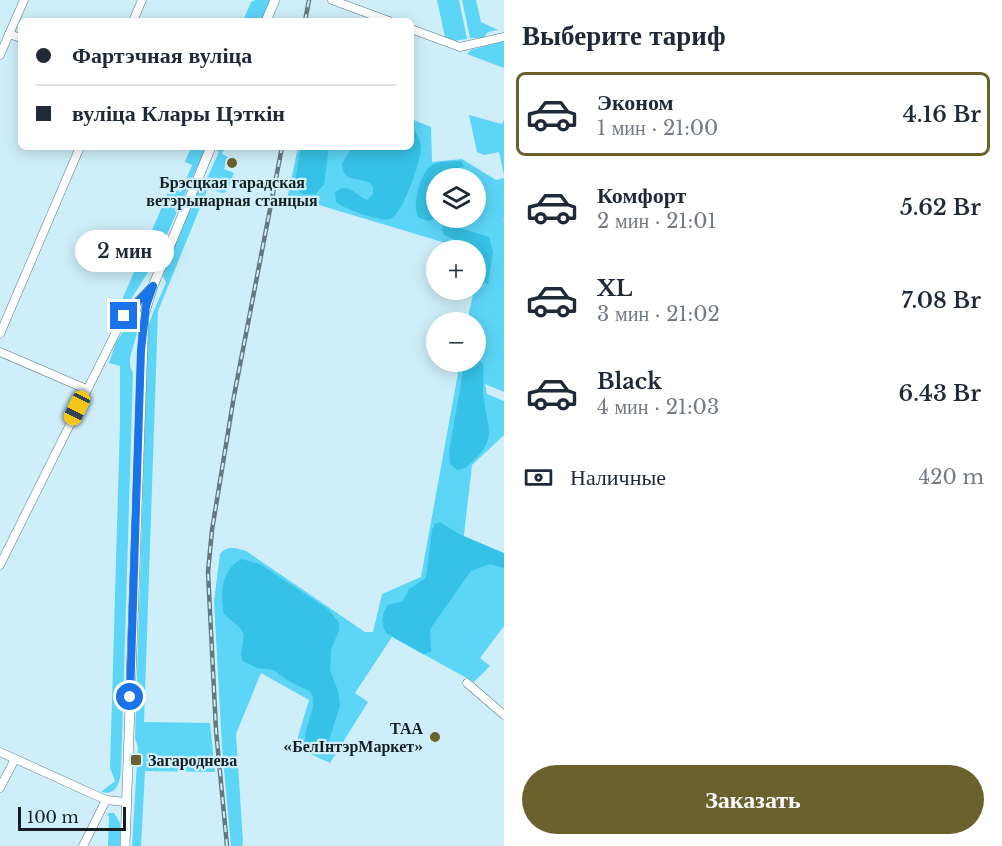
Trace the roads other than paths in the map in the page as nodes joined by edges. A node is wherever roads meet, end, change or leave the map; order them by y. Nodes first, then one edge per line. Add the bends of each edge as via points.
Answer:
1 (24, 0) edge
2 (142, 0) edge
3 (275, 0) edge
4 (332, 0) edge
5 (134, 18) edge
6 (267, 18) edge
7 (381, 18) edge
8 (414, 30) edge
9 (9, 34) junction
10 (18, 37) edge
11 (504, 37) edge
12 (0, 55) edge
13 (79, 150) edge
14 (210, 150) edge
15 (153, 286) junction
16 (0, 334) edge
17 (0, 352) edge
18 (87, 390) junction
19 (0, 565) edge
20 (467, 683) dead end
21 (504, 715) edge
22 (0, 752) edge
23 (15, 759) junction
24 (0, 788) edge
25 (106, 800) junction
26 (126, 802) junction
27 (83, 846) edge
28 (125, 846) edge

1 - 9 street
2 - 5 street
3 - 6 street
4 - 7 street
8 - 11 street via 460,47
9 - 10 street
9 - 12 street
13 - 16 street
14 - 15 street
15 - 18 street via 124,316
15 - 26 street via 146,306 141,350
17 - 18 street
18 - 19 street
20 - 21 street
22 - 23 street
23 - 24 street
23 - 25 street
25 - 26 street
25 - 27 street
26 - 28 street

